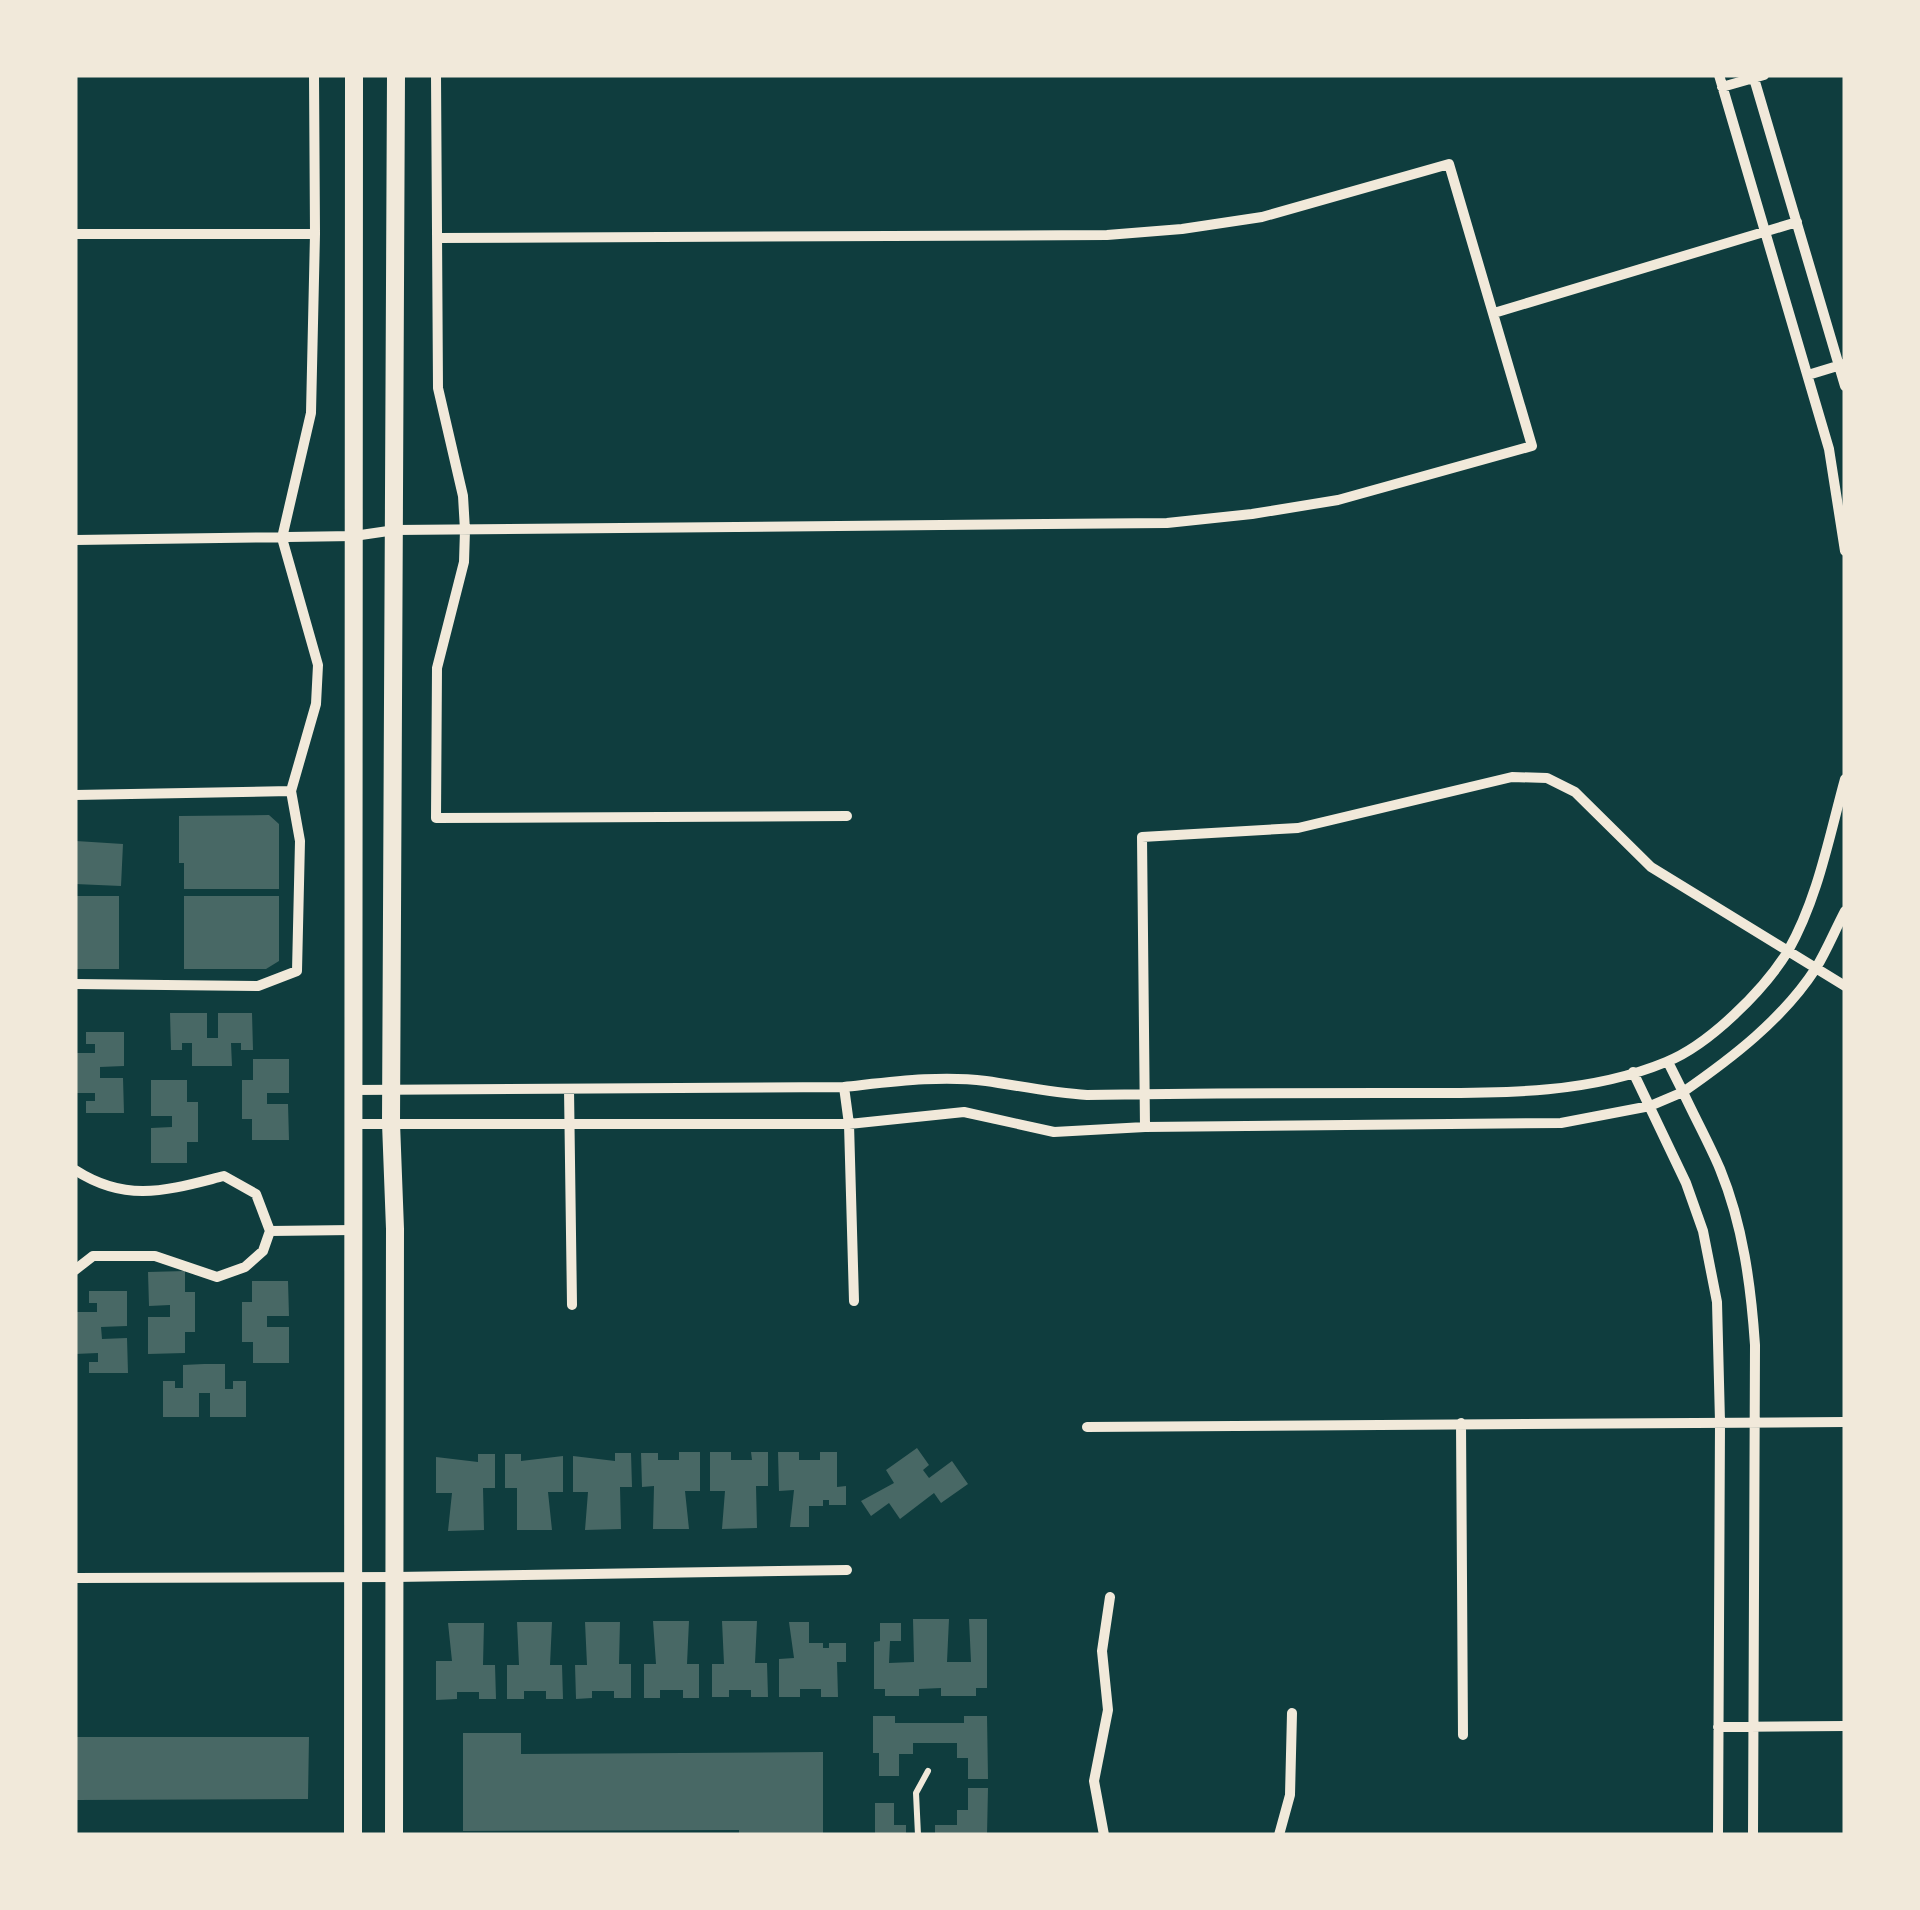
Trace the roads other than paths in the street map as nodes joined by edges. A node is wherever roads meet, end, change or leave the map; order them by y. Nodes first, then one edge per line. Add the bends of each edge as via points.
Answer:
1 (314, 75) edge
2 (354, 75) edge
3 (396, 75) edge
4 (436, 75) edge
5 (1757, 76) edge
6 (1721, 81) edge
7 (1797, 222) junction
8 (1766, 231) junction
9 (75, 234) edge
10 (315, 234) junction
11 (437, 238) junction
12 (1494, 314) junction
13 (1842, 364) edge
14 (1808, 374) junction
15 (1845, 386) edge
16 (394, 530) junction
17 (465, 530) junction
18 (354, 536) junction
19 (282, 538) junction
20 (75, 540) edge
21 (1845, 552) edge
22 (1845, 779) edge
23 (292, 790) junction
24 (75, 795) edge
25 (847, 816) dead end
26 (1845, 911) edge
27 (1787, 952) junction
28 (1815, 969) junction
29 (75, 984) edge
30 (1845, 986) edge
31 (1668, 1062) junction
32 (1632, 1072) junction
33 (844, 1088) junction
34 (569, 1089) junction
35 (353, 1090) junction
36 (392, 1090) junction
37 (1683, 1092) junction
38 (1144, 1094) junction
39 (1650, 1106) junction
40 (391, 1122) junction
41 (572, 1122) junction
42 (353, 1124) junction
43 (849, 1124) junction
44 (1144, 1127) junction
45 (75, 1170) edge
46 (352, 1230) junction
47 (270, 1231) junction
48 (75, 1270) edge
49 (854, 1300) dead end
50 (572, 1305) dead end
51 (1720, 1422) junction
52 (1755, 1422) junction
53 (1845, 1422) edge
54 (1461, 1424) junction
55 (1087, 1427) dead end
56 (847, 1570) dead end
57 (354, 1577) junction
58 (395, 1577) junction
59 (75, 1578) edge
60 (1110, 1598) dead end
61 (1292, 1713) dead end
62 (1845, 1726) edge
63 (1718, 1727) junction
64 (1753, 1727) junction
65 (1463, 1735) dead end
66 (928, 1772) dead end
67 (352, 1835) edge
68 (394, 1835) edge
69 (918, 1835) edge
70 (1104, 1835) edge
71 (1280, 1835) edge
72 (1718, 1835) edge
73 (1754, 1835) edge

1 - 10 street
2 - 18 main road
3 - 16 main road
4 - 11 street
5 - 6 street
5 - 7 street
6 - 8 street
7 - 8 street
7 - 13 street
8 - 12 street
8 - 14 street
9 - 10 street
10 - 19 street via 311,413
11 - 12 street via 1182,230 1262,217 1450,164
11 - 17 street via 438,388 464,496
12 - 17 street via 1532,446 1338,500 1167,523
13 - 14 street
13 - 15 street
14 - 21 street via 1829,449
16 - 17 street
16 - 18 street
16 - 36 main road
17 - 25 street via 464,562 437,668 436,818
18 - 19 street
18 - 35 main road
19 - 20 street
19 - 23 street via 318,666 316,704
22 - 27 street via 1812,904
23 - 24 street
23 - 29 street via 300,841 297,971 258,986
26 - 28 street
27 - 28 street
27 - 31 street via 1735,1012
27 - 38 street via 1651,867 1574,792 1546,778 1512,777 1298,828 1142,837
28 - 30 street
28 - 37 street via 1759,1034
31 - 32 street
31 - 37 street
32 - 38 street via 1534,1090
32 - 39 street
33 - 34 street
33 - 38 street via 924,1079 1037,1092
33 - 43 street
34 - 36 street
34 - 41 street
35 - 36 street
35 - 42 main road
36 - 40 main road
37 - 39 street
37 - 52 street via 1721,1171 1747,1267
38 - 44 street
39 - 44 street via 1561,1123
39 - 51 street via 1686,1183 1710,1258
40 - 41 street
40 - 42 street
40 - 58 main road
41 - 43 street
41 - 50 street
42 - 46 main road
43 - 44 street via 964,1112 1054,1132
43 - 49 street
45 - 47 street via 105,1188 158,1192 224,1176 256,1194
46 - 47 street
46 - 57 main road
47 - 48 street via 263,1252 217,1277 155,1256 93,1256
51 - 52 street
51 - 54 street
51 - 63 street
52 - 53 street
52 - 64 street
54 - 55 street
54 - 65 street
56 - 58 street
57 - 58 street
57 - 59 street
57 - 67 main road
58 - 68 main road
60 - 70 street via 1102,1641 1108,1710 1094,1781
61 - 71 street via 1290,1795
62 - 64 street
63 - 64 street
63 - 72 street
64 - 73 street
66 - 69 lane via 916,1793

